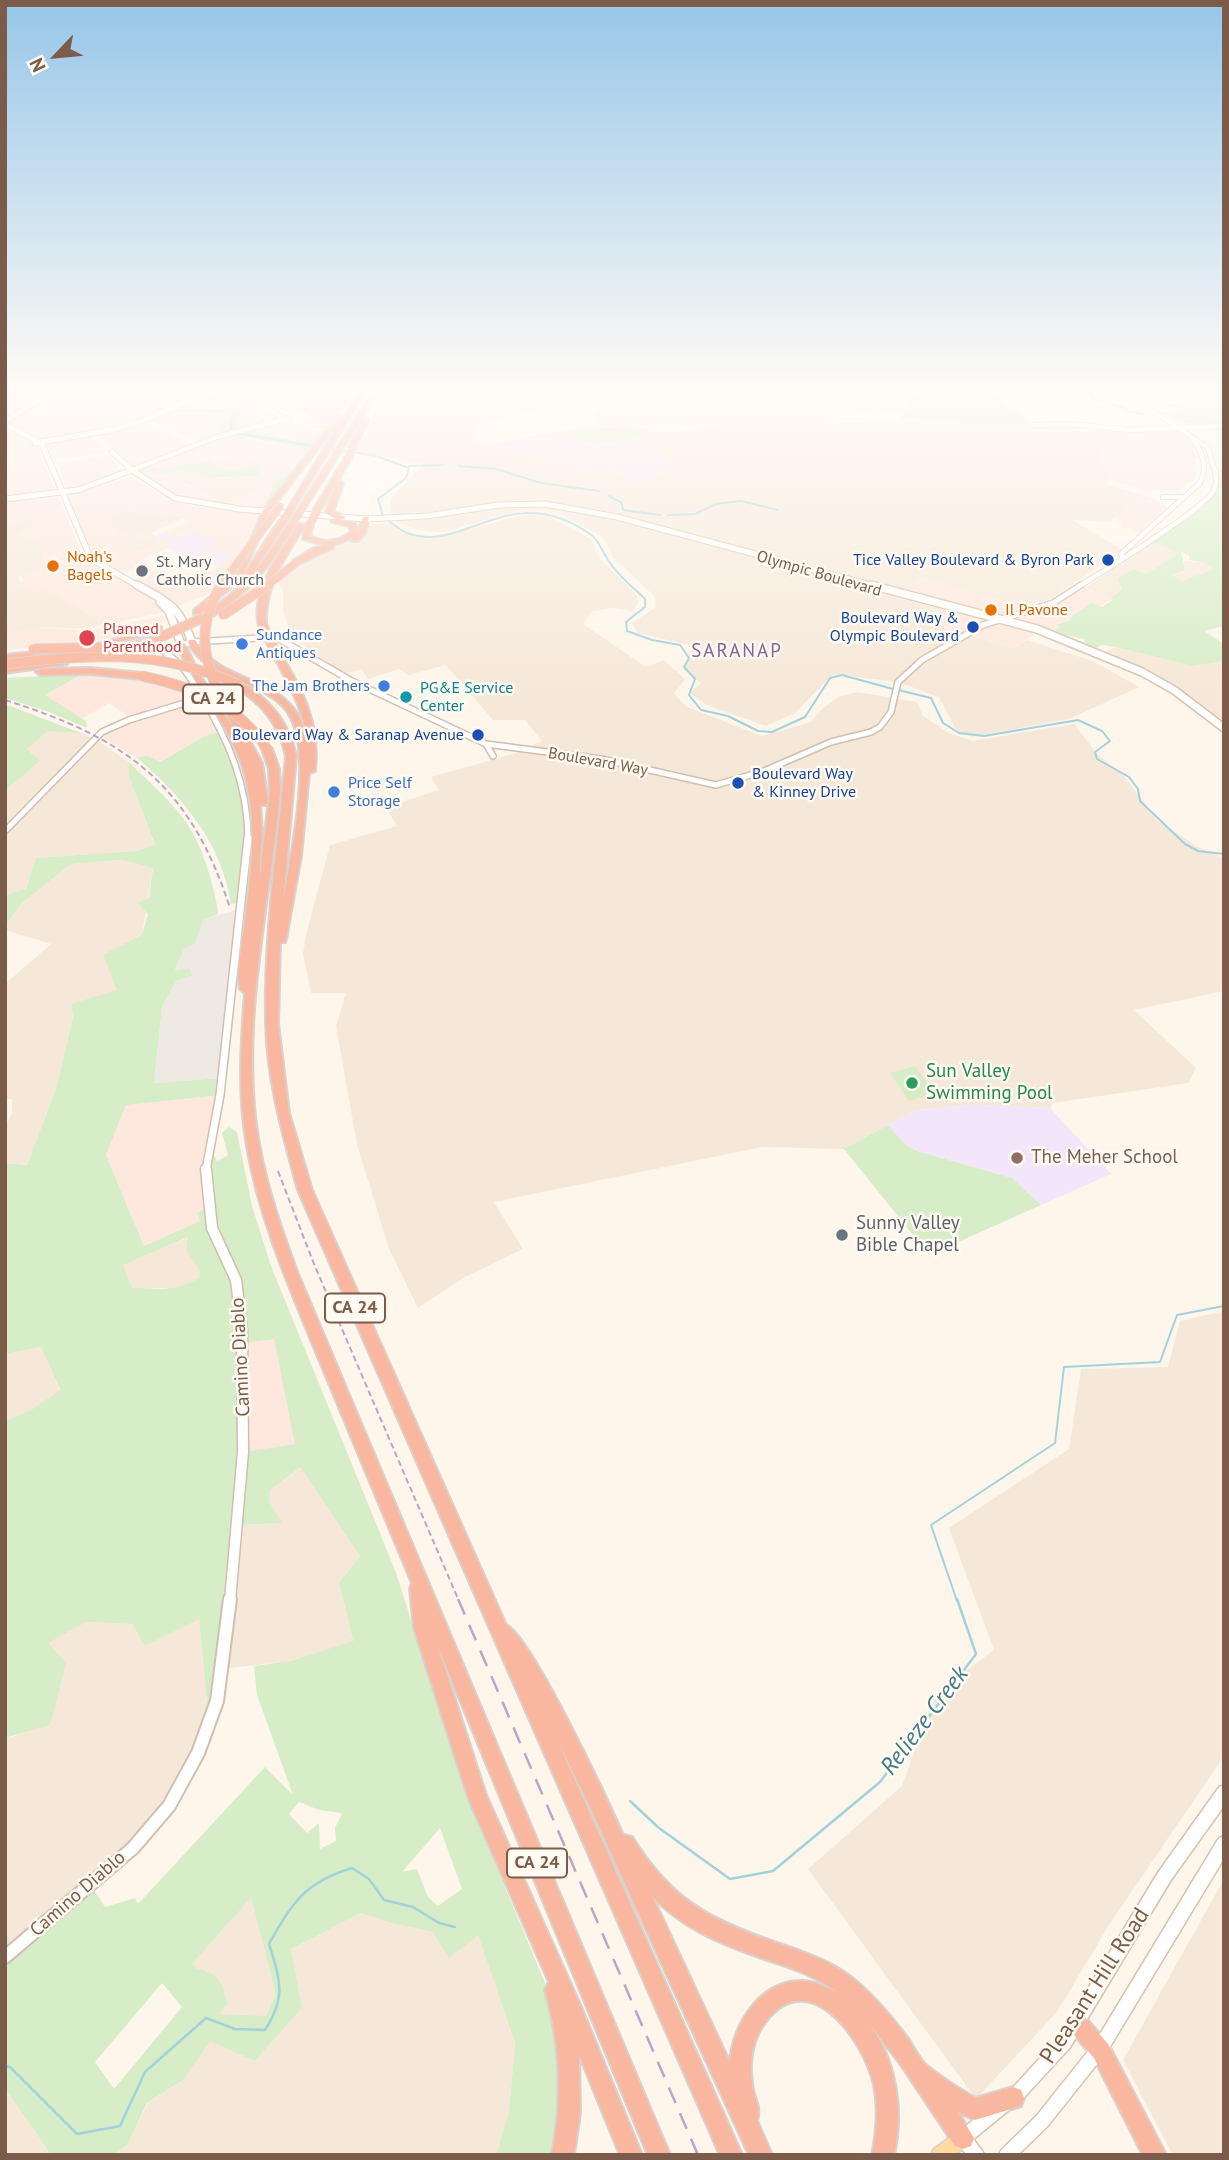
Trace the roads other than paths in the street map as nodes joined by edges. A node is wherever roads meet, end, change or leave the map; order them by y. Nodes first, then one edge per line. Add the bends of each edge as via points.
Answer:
1 (59, 492) edge
2 (72, 492) edge
3 (73, 492) edge
4 (164, 492) edge
5 (285, 492) edge
6 (290, 492) edge
7 (300, 492) edge
8 (319, 492) edge
9 (322, 492) edge
10 (336, 492) edge
11 (1191, 492) edge
12 (1212, 492) edge
13 (60, 495) junction
14 (1185, 497) junction
15 (5, 500) edge
16 (310, 508) junction
17 (1172, 509) junction
18 (266, 513) junction
19 (338, 519) junction
20 (399, 519) junction
21 (371, 520) junction
22 (301, 525) junction
23 (89, 554) junction
24 (102, 554) dead end
25 (1122, 556) junction
26 (1050, 604) junction
27 (1042, 606) junction
28 (1032, 613) junction
29 (223, 615) joint
30 (199, 616) junction
31 (975, 616) junction
32 (1018, 617) junction
33 (998, 621) junction
34 (262, 624) joint
35 (983, 625) junction
36 (1030, 628) junction
37 (971, 631) junction
38 (160, 635) junction
39 (179, 640) junction
40 (192, 642) junction
41 (1078, 646) junction
42 (276, 653) joint
43 (5, 656) edge
44 (5, 664) edge
45 (5, 670) edge
46 (5, 676) edge
47 (237, 684) junction
48 (201, 698) junction
49 (1224, 728) edge
50 (486, 744) junction
51 (493, 756) dead end
52 (302, 794) junction
53 (5, 831) edge
54 (254, 955) junction
55 (272, 991) junction
56 (250, 1006) junction
57 (416, 1572) junction
58 (490, 1610) junction
59 (1224, 1793) edge
60 (595, 1795) junction
61 (1224, 1844) edge
62 (538, 1936) junction
63 (5, 1957) edge
64 (1077, 2023) junction
65 (1101, 2050) junction
66 (915, 2068) junction
67 (1013, 2098) junction
68 (968, 2149) edge
69 (563, 2155) edge
70 (631, 2155) edge
71 (659, 2155) edge
72 (730, 2155) edge
73 (764, 2155) edge
74 (883, 2155) edge
75 (940, 2155) edge
76 (1007, 2155) edge
77 (1155, 2155) edge

1 - 13 main road
2 - 13 main road
3 - 13 main road
4 - 18 main road, Olympic Boulevard via 217,507
5 - 18 highway
6 - 54 highway, bridge via 223,580 202,635 210,678 253,753 262,784
7 - 30 highway, bridge via 244,580
8 - 16 highway
9 - 16 highway
10 - 19 highway via 329,513
11 - 14 street
12 - 25 street
13 - 15 main road
13 - 23 main road
13 - 39 main road via 85,561 161,602
14 - 17 street
14 - 17 street via 1163,499
16 - 22 highway, bridge
16 - 22 highway, bridge
17 - 25 street
18 - 19 main road, Olympic Boulevard
18 - 30 highway via 242,574
19 - 21 main road, Olympic Boulevard
19 - 22 highway via 352,525 355,532 339,542 306,537
20 - 21 main road, Olympic Boulevard
20 - 31 main road, Olympic Boulevard via 509,507 576,511
20 - 33 main road, Olympic Boulevard via 508,505 578,509 732,546
21 - 29 highway, bridge via 355,538 315,551
22 - 30 highway via 256,580 230,602
22 - 34 highway via 265,594
23 - 24 main road
23 - 40 main road via 95,563 173,605
25 - 26 street
26 - 27 street
26 - 28 street
27 - 28 street
27 - 33 street
28 - 32 street
29 - 38 highway, bridge via 194,628
30 - 38 highway, bridge
31 - 33 main road, Olympic Boulevard
31 - 35 main road
32 - 33 street
32 - 36 main road via 1014,621
33 - 35 street, Boulevard Way
33 - 36 main road, Olympic Boulevard
33 - 37 street, Boulevard Way
33 - 41 main road, Olympic Boulevard
34 - 42 highway, bridge
35 - 37 street, Boulevard Way
36 - 41 main road, Olympic Boulevard
37 - 50 street, Boulevard Way via 922,660 896,684 892,709 871,732 716,785 601,759
38 - 43 highway
38 - 45 highway via 122,649
39 - 40 street, Camino Diablo
39 - 48 street, Camino Diablo via 166,654 179,661
39 - 56 highway via 241,749 254,790 256,831 244,975
40 - 50 street, Boulevard Way via 279,638 351,680
40 - 52 highway via 206,661 266,690 296,716 304,746
41 - 49 main road, Olympic Boulevard via 1174,690
42 - 52 highway via 312,725 313,757
43 - 47 highway, bridge via 33,649 92,646 151,652 198,663
44 - 47 highway, bridge via 76,656 137,657 192,666
46 - 54 highway, CA 24, bridge via 82,671 142,677 187,688 227,706 252,728 274,769 275,797
47 - 55 highway via 272,712 288,741 292,767
48 - 53 street via 102,732
48 - 63 street, Camino Diablo via 238,763 249,822 220,1095 205,1183 212,1228 236,1280 242,1330 243,1452 217,1701 198,1753 169,1806 133,1848
50 - 51 street
52 - 55 highway, CA 24
54 - 56 highway, CA 24
55 - 58 highway, CA 24 via 279,1094 305,1190
56 - 57 highway, CA 24 via 248,1113 266,1203 291,1274
57 - 62 highway via 424,1628 466,1767
57 - 71 highway, CA 24
58 - 60 highway via 529,1666
58 - 72 highway, CA 24
59 - 64 main road, Pleasant Hill Road via 1164,1877
60 - 66 highway via 640,1868 674,1903 694,1919 802,1961 843,1984 880,2021
60 - 73 highway
61 - 65 main road, Pleasant Hill Road
62 - 69 highway via 568,2039 572,2090
62 - 70 highway
64 - 65 highway
64 - 67 main road, Pleasant Hill Road via 1049,2062
65 - 76 main road, Pleasant Hill Road via 1065,2098
65 - 77 highway
66 - 67 highway via 946,2094 975,2109
66 - 68 highway
67 - 68 main road, Pleasant Hill Road
68 - 75 main road, Pleasant Hill Road
73 - 74 highway via 743,2096 741,2056 751,2024 761,2010 784,1994 798,1991 813,1992 839,2007 877,2060 889,2105

